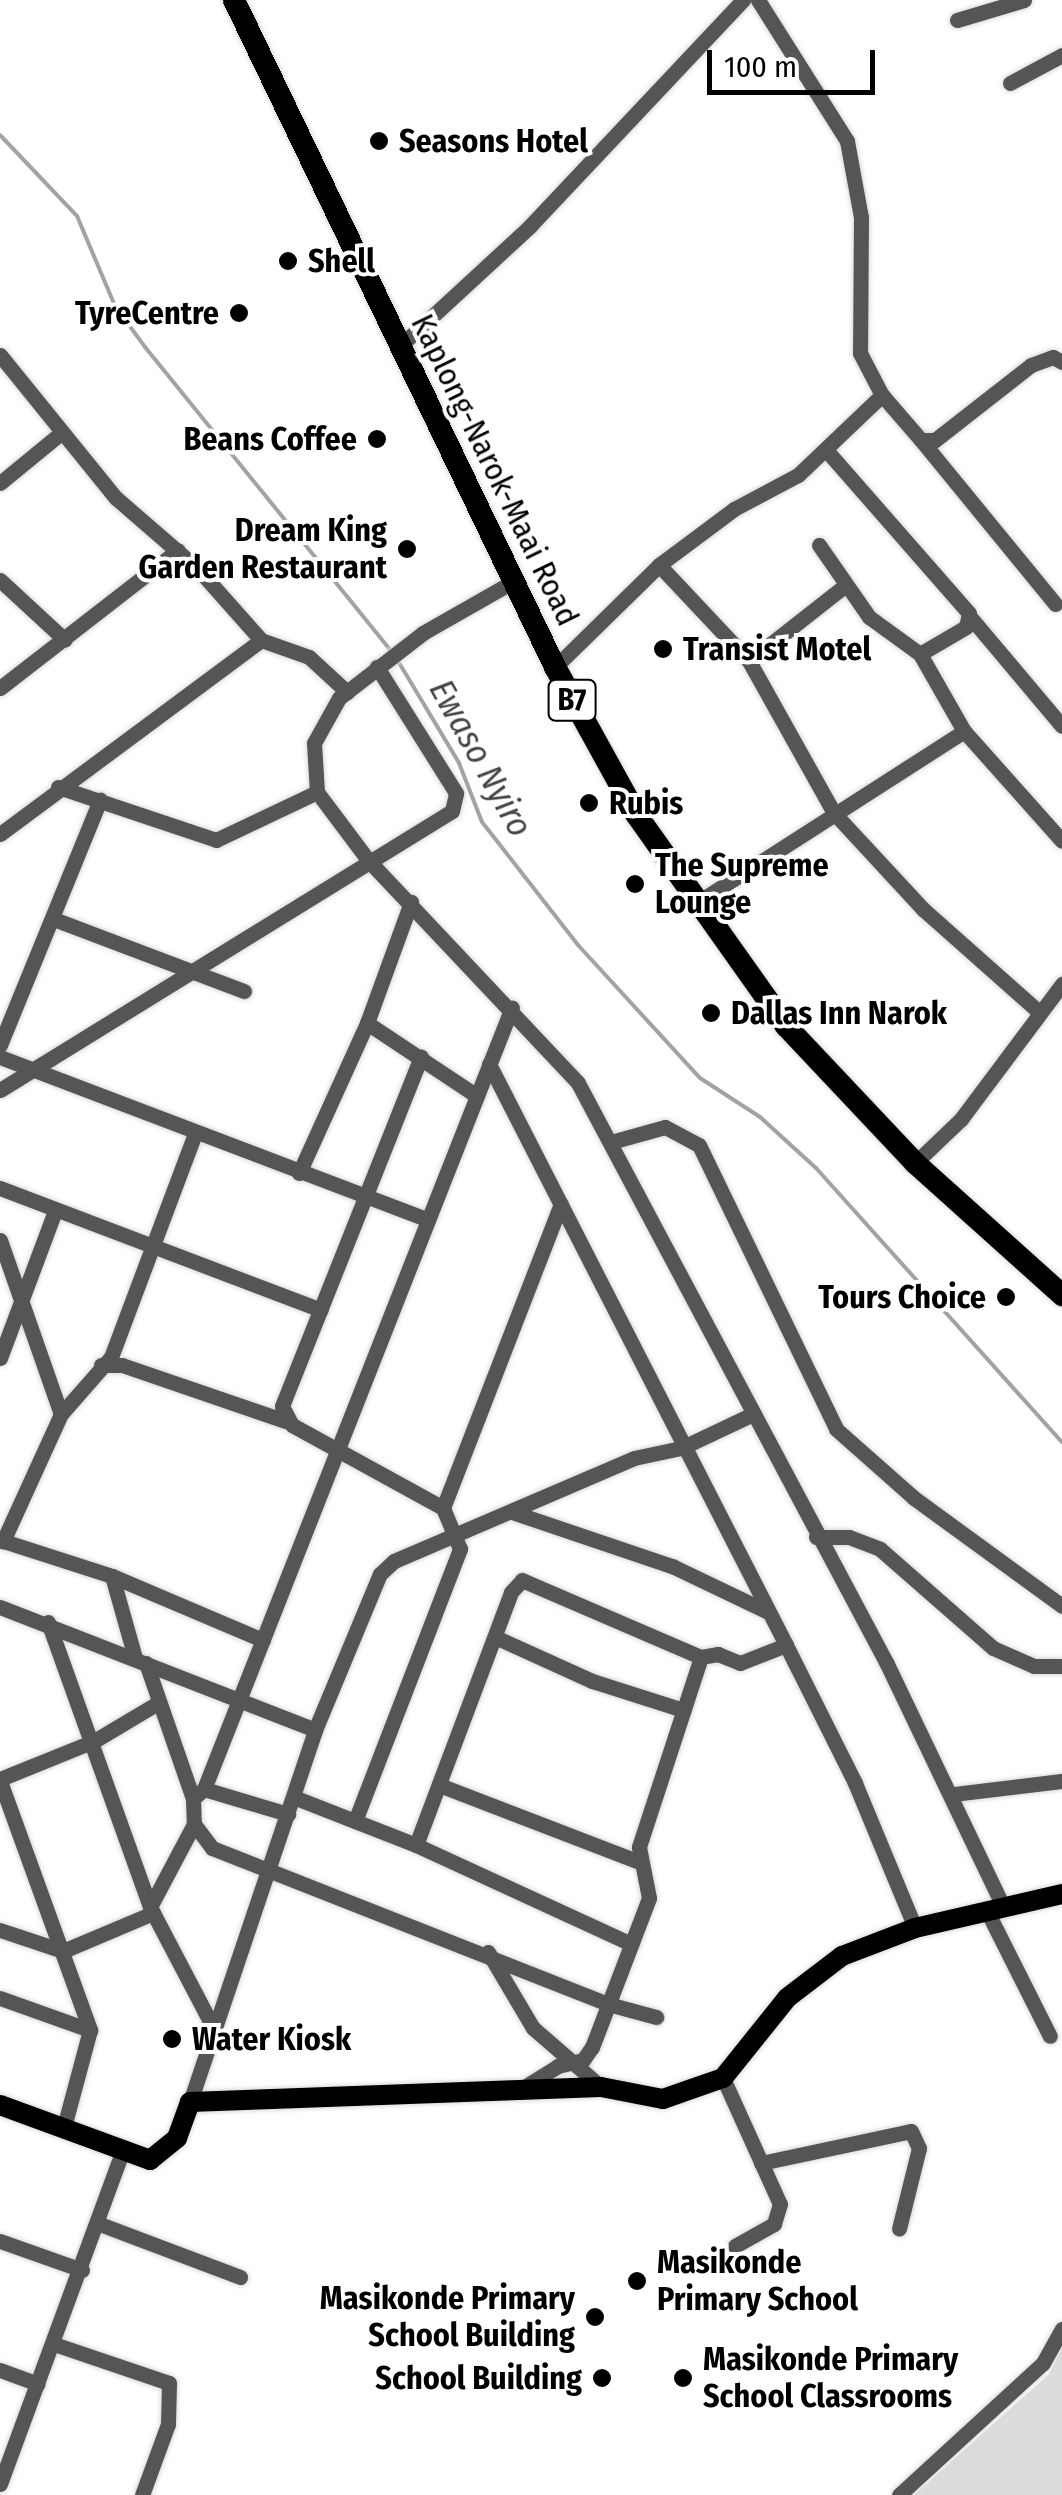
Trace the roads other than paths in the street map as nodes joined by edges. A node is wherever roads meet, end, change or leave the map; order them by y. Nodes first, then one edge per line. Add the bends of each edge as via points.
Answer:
1 (234, 0) edge
2 (743, 0) edge
3 (758, 0) edge
4 (1024, 0) edge
5 (957, 20) dead end
6 (1062, 55) edge
7 (1010, 83) dead end
8 (398, 347) junction
9 (0, 355) edge
10 (1062, 362) edge
11 (882, 395) junction
12 (62, 432) junction
13 (921, 440) junction
14 (826, 451) junction
15 (0, 483) edge
16 (819, 545) dead end
17 (178, 550) junction
18 (659, 565) junction
19 (0, 580) edge
20 (514, 581) junction
21 (843, 587) junction
22 (1055, 604) dead end
23 (971, 618) junction
24 (64, 640) junction
25 (261, 640) junction
26 (920, 654) junction
27 (749, 660) junction
28 (377, 667) junction
29 (555, 667) junction
30 (0, 688) edge
31 (347, 692) junction
32 (1062, 726) edge
33 (964, 730) junction
34 (58, 787) junction
35 (317, 792) junction
36 (100, 800) junction
37 (834, 813) junction
38 (0, 834) edge
39 (1062, 841) edge
40 (368, 860) junction
41 (411, 902) junction
42 (698, 902) junction
43 (56, 920) junction
44 (194, 970) junction
45 (1062, 984) edge
46 (244, 991) dead end
47 (512, 1007) junction
48 (1040, 1012) junction
49 (367, 1023) junction
50 (0, 1045) edge
51 (421, 1056) junction
52 (0, 1057) edge
53 (490, 1064) junction
54 (31, 1072) junction
55 (0, 1090) edge
56 (476, 1096) junction
57 (195, 1134) junction
58 (611, 1142) junction
59 (914, 1163) junction
60 (298, 1172) junction
61 (0, 1188) edge
62 (365, 1200) junction
63 (561, 1204) junction
64 (55, 1212) junction
65 (428, 1220) junction
66 (0, 1240) edge
67 (155, 1246) junction
68 (1062, 1295) edge
69 (22, 1300) junction
70 (320, 1310) junction
71 (0, 1358) edge
72 (101, 1364) junction
73 (61, 1414) junction
74 (753, 1414) junction
75 (286, 1421) junction
76 (682, 1448) junction
77 (340, 1450) junction
78 (443, 1508) junction
79 (514, 1514) junction
80 (456, 1534) junction
81 (816, 1537) junction
82 (2, 1540) edge
83 (112, 1576) junction
84 (1062, 1606) edge
85 (0, 1607) edge
86 (768, 1612) junction
87 (48, 1622) junction
88 (495, 1637) junction
89 (263, 1640) junction
90 (786, 1645) junction
91 (701, 1657) junction
92 (140, 1660) junction
93 (1062, 1666) edge
94 (238, 1701) junction
95 (156, 1704) junction
96 (684, 1710) junction
97 (314, 1730) junction
98 (94, 1741) junction
99 (0, 1780) edge
100 (1062, 1781) edge
101 (439, 1784) junction
102 (198, 1794) junction
103 (954, 1794) junction
104 (296, 1798) junction
105 (288, 1814) junction
106 (0, 1819) edge
107 (355, 1821) junction
108 (194, 1824) junction
109 (17, 1825) junction
110 (416, 1845) junction
111 (637, 1861) junction
112 (267, 1870) junction
113 (1062, 1894) edge
114 (994, 1906) junction
115 (151, 1910) junction
116 (915, 1928) junction
117 (0, 1930) edge
118 (631, 1944) junction
119 (62, 1951) junction
120 (488, 1952) junction
121 (0, 1998) edge
122 (608, 2004) junction
123 (656, 2017) dead end
124 (213, 2027) junction
125 (90, 2030) junction
126 (1050, 2036) dead end
127 (568, 2063) junction
128 (723, 2078) junction
129 (601, 2087) junction
130 (516, 2091) junction
131 (190, 2102) junction
132 (0, 2105) edge
133 (64, 2128) junction
134 (122, 2152) junction
135 (760, 2163) junction
136 (97, 2223) junction
137 (899, 2230) dead end
138 (0, 2242) edge
139 (735, 2246) dead end
140 (82, 2270) junction
141 (240, 2278) dead end
142 (1062, 2329) edge
143 (54, 2344) junction
144 (0, 2370) edge
145 (38, 2384) junction
146 (0, 2484) edge
147 (0, 2492) edge
148 (8, 2495) edge
149 (142, 2495) edge
150 (900, 2495) edge

1 - 8 highway, Kaplong-Narok-Maai Road / B7
2 - 8 street via 607,137 530,226
3 - 11 street via 847,141 860,217 860,353
4 - 5 street
6 - 7 street
8 - 20 highway, Kaplong-Narok-Maai Road / B7
9 - 12 street
10 - 13 street via 1053,357 1031,365 935,440
11 - 13 street
11 - 14 street
12 - 15 street
12 - 17 street via 116,498
13 - 22 street
14 - 18 street
14 - 23 street
16 - 21 street
17 - 24 street
17 - 25 street
18 - 27 street
18 - 29 street
19 - 24 street
20 - 28 street
20 - 29 highway, Kaplong-Narok-Maai Road / B7
21 - 26 street via 885,632
21 - 27 street
23 - 26 street via 953,637
23 - 32 street
24 - 30 street
25 - 31 street via 309,658
25 - 34 street
26 - 33 street
27 - 37 street
28 - 31 street
28 - 40 street via 429,745 458,804
29 - 42 highway, Kaplong-Narok-Maai Road / B7 via 615,780
31 - 35 street via 314,743
33 - 37 street
33 - 39 street
34 - 36 street
34 - 38 street
35 - 36 street via 226,840 193,835
35 - 40 street
36 - 43 street
37 - 42 street
37 - 48 street via 924,909
40 - 41 street
40 - 44 street
41 - 47 street
41 - 49 street
42 - 59 highway, Kaplong-Narok-Maai Road / B7 via 786,1026
43 - 44 street
43 - 50 street
44 - 46 street
44 - 54 street
45 - 48 street
47 - 53 street
47 - 58 street via 578,1084
48 - 59 street via 961,1119
49 - 51 street
49 - 60 street
51 - 56 street
51 - 62 street
52 - 54 street
53 - 56 street
53 - 63 street
54 - 55 street
54 - 57 street
56 - 65 street
57 - 60 street
57 - 67 street
58 - 74 street
58 - 84 street via 665,1127 699,1145 836,1429 914,1498
59 - 68 highway, Kaplong-Narok-Maai Road / B7
60 - 62 street
61 - 64 street
62 - 65 street
62 - 70 street
63 - 76 street
63 - 78 street
64 - 67 street
64 - 69 street
65 - 77 street
66 - 69 street
67 - 70 street
67 - 72 street via 111,1357
69 - 71 street
69 - 73 street
70 - 75 street via 282,1406
72 - 73 street
72 - 75 street via 113,1362
73 - 82 street
74 - 76 street
74 - 81 street
75 - 77 street
76 - 79 street via 634,1458
76 - 86 street
77 - 78 street
77 - 89 street
78 - 80 street
79 - 80 street
79 - 86 street via 672,1566
80 - 97 street via 380,1574
80 - 107 street via 459,1559
81 - 93 street via 850,1537 880,1549 993,1648 1034,1666
81 - 103 street
82 - 83 street
83 - 89 street
83 - 92 street
85 - 87 street
86 - 90 street
87 - 92 street
87 - 98 street
88 - 91 street via 515,1585 526,1580
88 - 96 street via 592,1681
88 - 101 street
89 - 94 street
90 - 91 street via 740,1663 718,1654
90 - 116 street via 855,1783
91 - 96 street
92 - 94 street
92 - 95 street
94 - 97 street
94 - 102 street
95 - 98 street
95 - 102 street
96 - 111 street
97 - 104 street
98 - 99 street
98 - 115 street
99 - 109 street
100 - 103 street
101 - 110 street
101 - 111 street
102 - 105 street
102 - 108 street
103 - 114 street
104 - 105 street
104 - 107 street
105 - 112 street
106 - 109 street
107 - 110 street
108 - 112 street via 212,1848
108 - 115 street
109 - 119 street
110 - 118 street
111 - 118 street via 649,1898
112 - 120 street
112 - 124 street
113 - 114 main road
114 - 116 main road
114 - 126 street
115 - 119 street
115 - 124 street
116 - 128 main road via 820,1970 788,1998
117 - 119 street
118 - 122 street
119 - 125 street
120 - 122 street
120 - 127 street via 533,2028
121 - 125 street
122 - 123 street
122 - 127 street via 588,2054
124 - 131 street
125 - 133 street
127 - 129 street via 584,2068
127 - 130 street
128 - 129 main road via 663,2100
128 - 135 street
129 - 130 main road
130 - 131 main road
131 - 134 main road via 177,2138 160,2158
132 - 133 main road
133 - 134 main road
134 - 136 street
135 - 137 street via 912,2131 919,2148
135 - 139 street via 779,2216 768,2230
136 - 140 street
136 - 141 street
138 - 140 street
140 - 143 street
142 - 150 street via 1044,2363
143 - 145 street
143 - 149 street via 168,2382 170,2411
144 - 145 street
145 - 146 street
147 - 148 street

